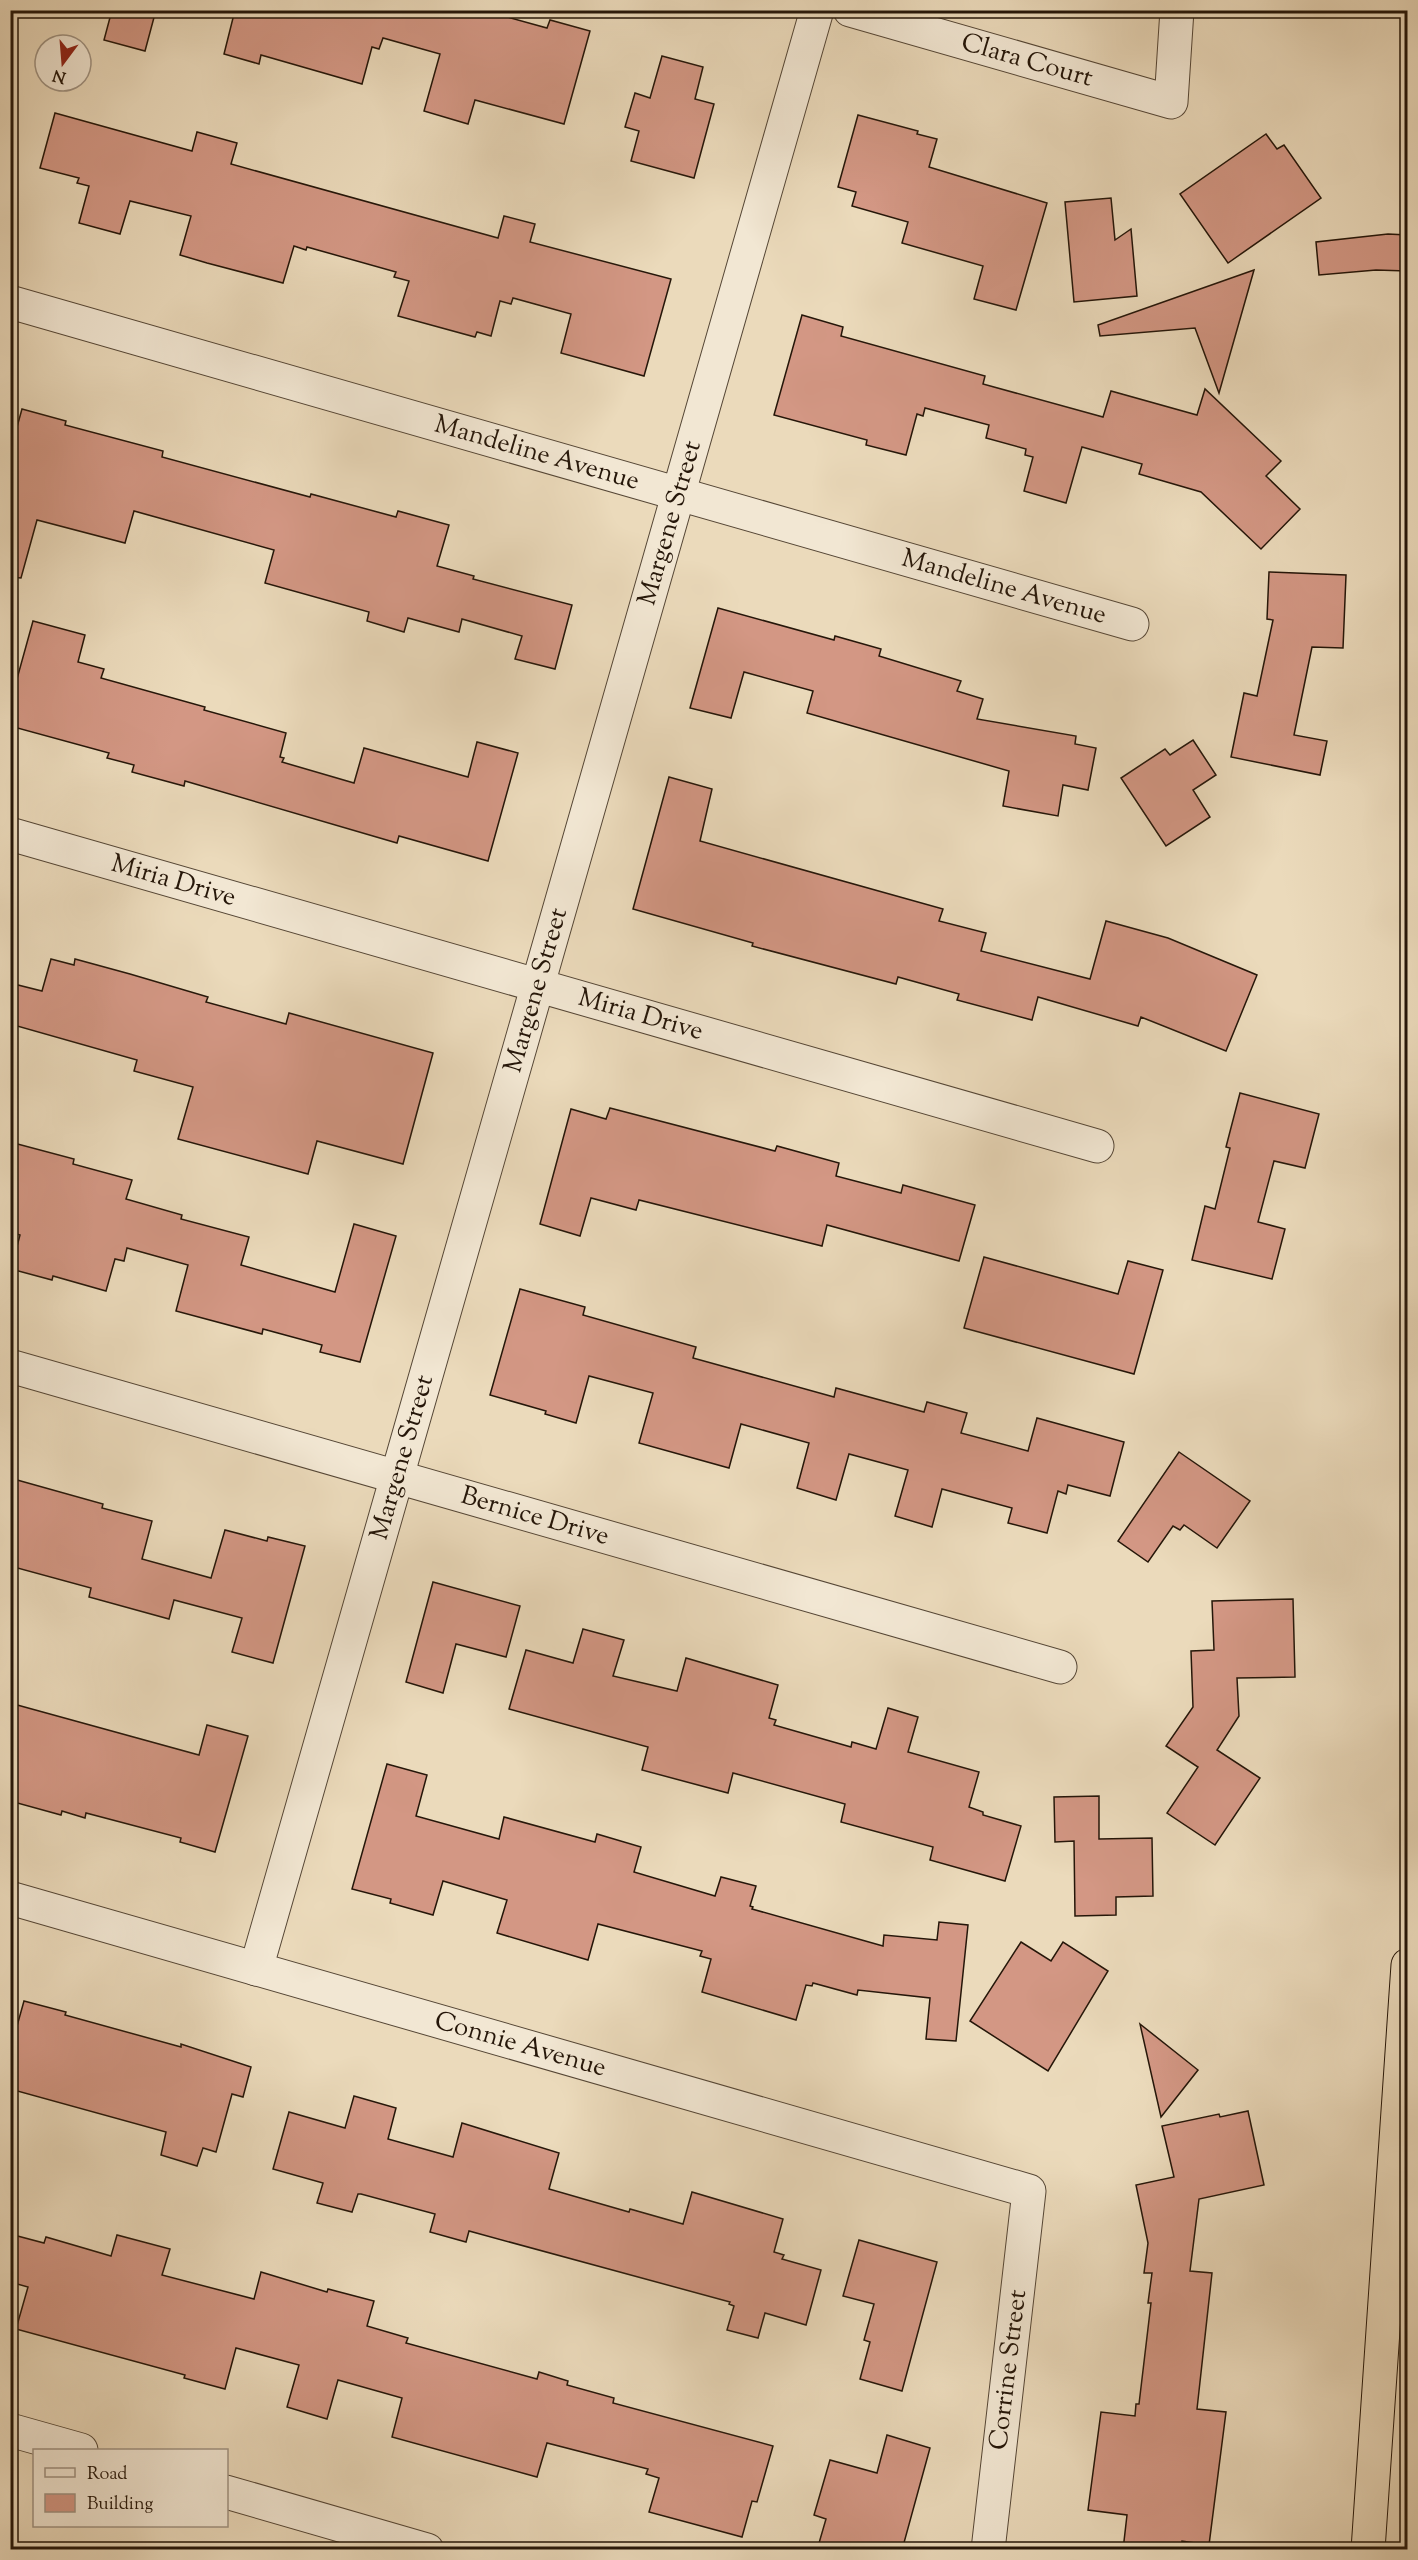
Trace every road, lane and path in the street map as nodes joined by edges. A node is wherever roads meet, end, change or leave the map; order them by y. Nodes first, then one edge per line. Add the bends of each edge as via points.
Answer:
1 (817, 10) edge
2 (850, 10) edge
3 (1177, 10) edge
4 (10, 302) edge
5 (679, 494) junction
6 (1132, 624) dead end
7 (10, 834) edge
8 (538, 985) junction
9 (1097, 1146) dead end
10 (10, 1366) edge
11 (397, 1477) junction
12 (1060, 1667) dead end
13 (10, 1898) edge
14 (1407, 1965) edge
15 (256, 1969) junction
16 (1029, 2191) joint
17 (10, 2430) edge
18 (74, 2449) edge
19 (228, 2493) edge
20 (427, 2550) edge
21 (988, 2550) edge
22 (1368, 2550) edge

1 - 5 street, Margene Street
2 - 3 street, Clara Court via 1171,102
4 - 5 street, Mandeline Avenue
5 - 6 street, Mandeline Avenue
5 - 8 street, Margene Street
7 - 8 street, Miria Drive
8 - 9 street, Miria Drive
8 - 11 street, Margene Street
10 - 11 street, Bernice Drive
11 - 12 street, Bernice Drive
11 - 15 street, Margene Street
13 - 15 street, Connie Avenue
14 - 22 highway
15 - 16 street, Connie Avenue
16 - 21 street, Corrine Street
17 - 18 street
19 - 20 street

